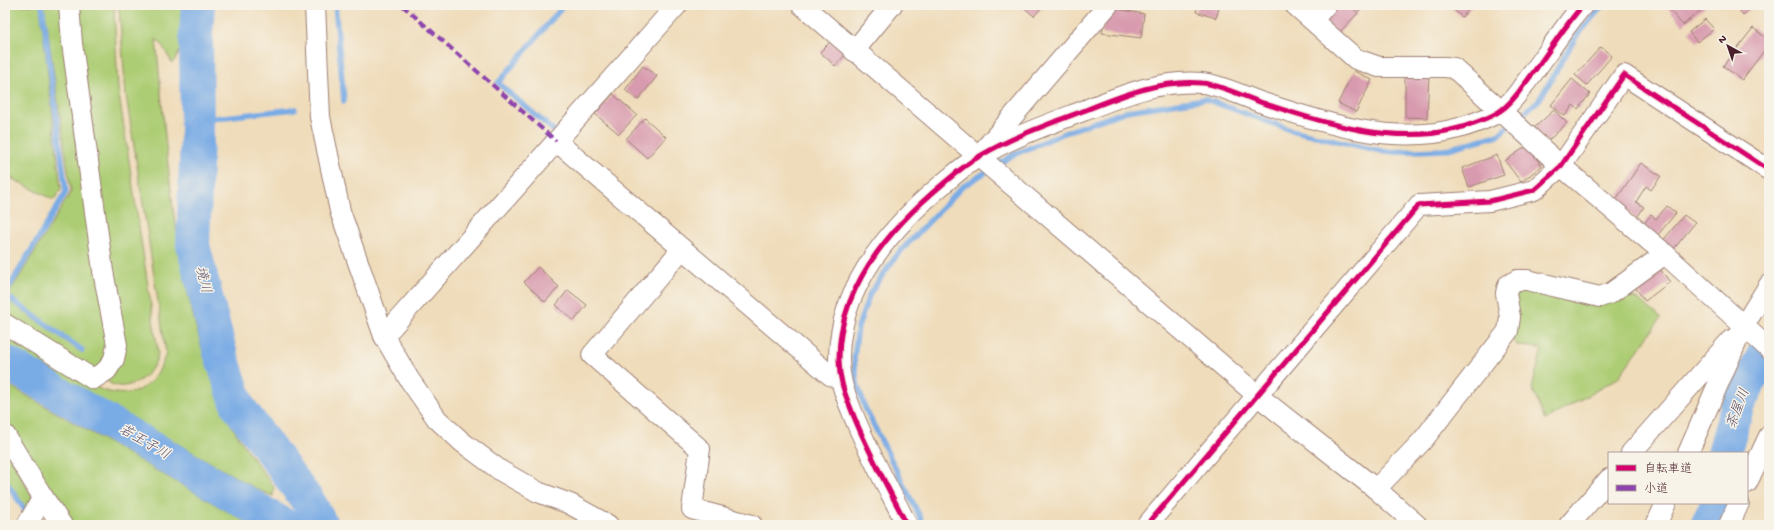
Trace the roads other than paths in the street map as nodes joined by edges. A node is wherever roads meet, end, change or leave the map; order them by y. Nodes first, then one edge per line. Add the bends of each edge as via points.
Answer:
1 (69, 5) edge
2 (316, 5) edge
3 (677, 5) edge
4 (802, 5) edge
5 (892, 5) edge
6 (1108, 5) edge
7 (1296, 5) edge
8 (1583, 5) edge
9 (1319, 12) edge
10 (854, 51) junction
11 (1502, 110) junction
12 (556, 141) junction
13 (979, 156) junction
14 (1561, 166) junction
15 (1769, 170) edge
16 (682, 249) junction
17 (1665, 254) junction
18 (1769, 285) edge
19 (6, 326) edge
20 (1746, 329) junction
21 (384, 336) junction
22 (1769, 349) edge
23 (839, 379) junction
24 (1258, 396) junction
25 (5, 435) edge
26 (1769, 436) edge
27 (1632, 452) edge
28 (1688, 452) edge
29 (1608, 480) edge
30 (1748, 482) edge
31 (1376, 489) junction
32 (43, 497) junction
33 (1666, 504) edge
34 (1738, 504) edge
35 (27, 525) edge
36 (62, 525) edge
37 (608, 525) edge
38 (752, 525) edge
39 (907, 525) edge
40 (1147, 525) edge
41 (1418, 525) edge
42 (1569, 525) edge
43 (1656, 525) edge
44 (1729, 525) edge

1 - 19 street via 103,271 117,345 114,359 106,370 93,379
2 - 21 street via 320,117 340,211
3 - 12 street
4 - 10 street
5 - 10 street
6 - 13 street
7 - 9 street
8 - 11 street via 1540,65
9 - 11 street via 1344,50 1356,59 1379,67 1454,68
10 - 13 street
11 - 13 street via 1480,121 1439,133 1382,132 1345,127 1268,105 1206,83 1180,83 1122,96 1050,124
11 - 14 street
12 - 16 street
12 - 21 street
13 - 23 street via 919,204 871,260 858,283 842,327 838,357
13 - 24 street
14 - 15 street via 1624,75
14 - 17 street
14 - 24 street via 1534,190 1490,201 1419,205
16 - 23 street via 830,375
16 - 38 street via 592,355 700,449 692,509
17 - 20 street
17 - 31 street via 1611,293 1600,297 1527,280 1517,280 1508,285 1508,331 1422,440
18 - 20 street
20 - 22 street
20 - 27 street
20 - 28 street
21 - 37 street via 409,379 437,419 462,442 500,471
23 - 39 street via 860,432
24 - 31 street
24 - 40 street
25 - 32 street
26 - 30 street
29 - 42 street
31 - 41 street
32 - 35 street
32 - 36 street
33 - 43 street
34 - 44 street

